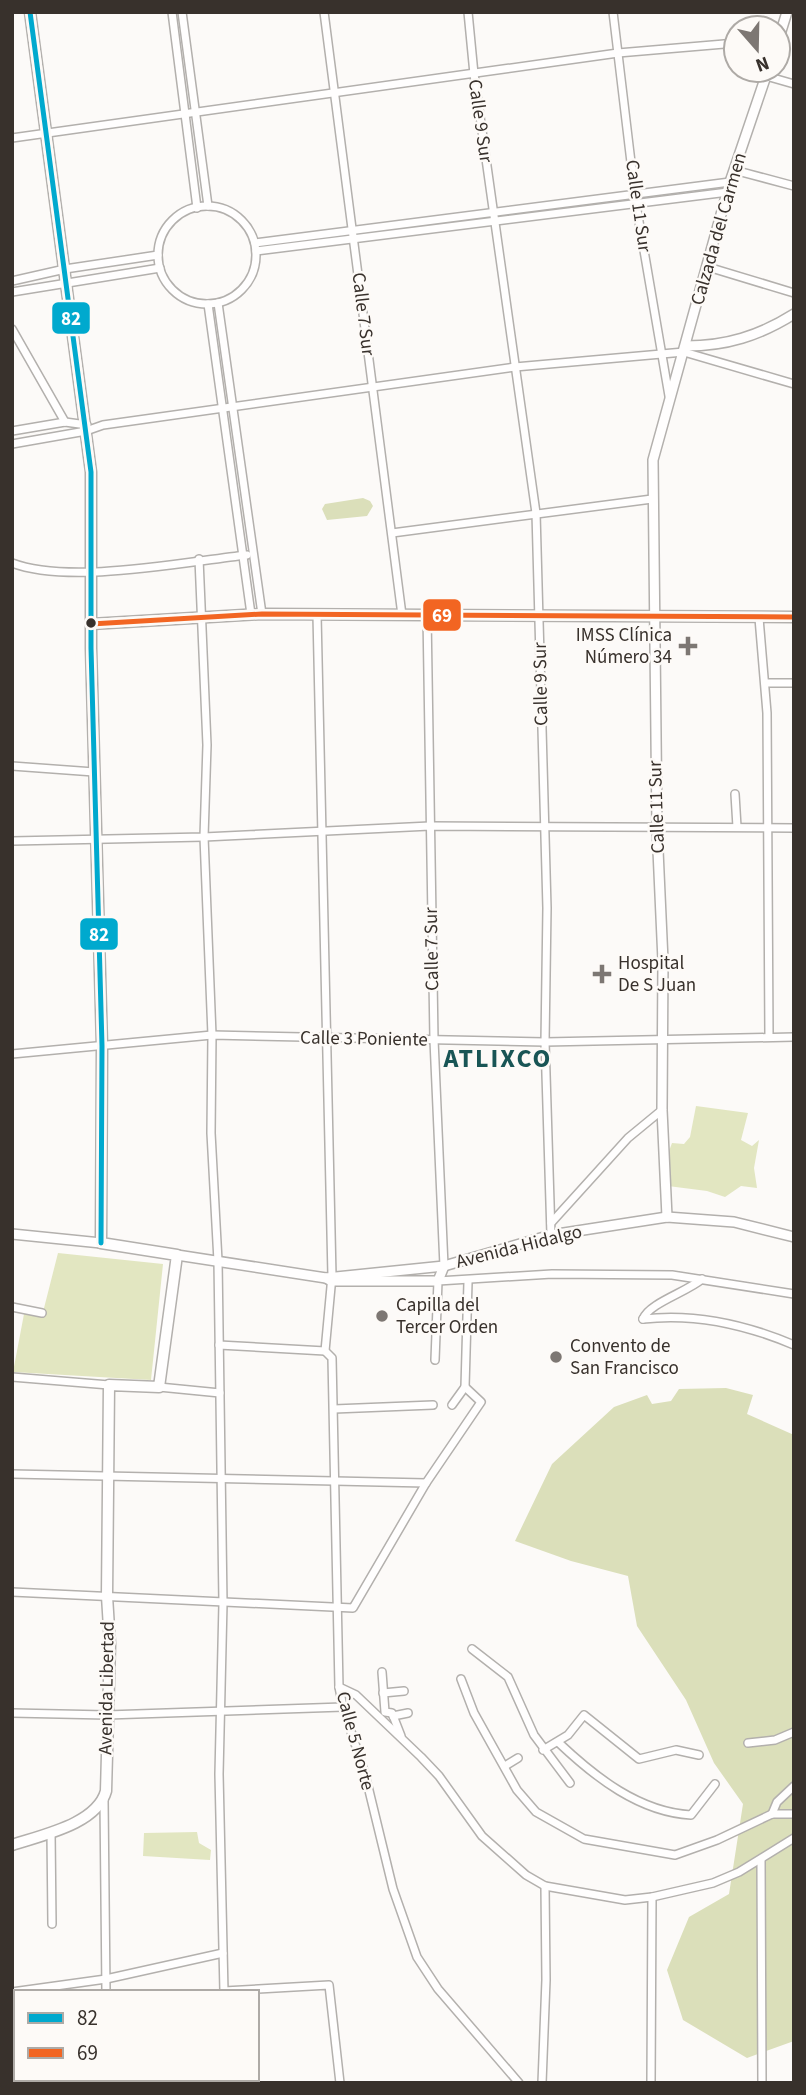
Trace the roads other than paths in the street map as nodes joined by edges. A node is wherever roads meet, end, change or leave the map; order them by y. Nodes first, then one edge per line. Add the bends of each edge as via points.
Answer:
1 (30, 12) edge
2 (172, 12) edge
3 (182, 12) edge
4 (324, 12) edge
5 (468, 12) edge
6 (613, 12) edge
7 (722, 44) edge
8 (618, 53) junction
9 (474, 74) junction
10 (763, 84) edge
11 (336, 92) junction
12 (196, 114) junction
13 (185, 116) junction
14 (47, 133) junction
15 (12, 138) edge
16 (734, 170) junction
17 (794, 186) edge
18 (729, 187) junction
19 (635, 194) junction
20 (636, 204) junction
21 (208, 206) junction
22 (197, 208) junction
23 (493, 212) junction
24 (495, 223) junction
25 (353, 229) junction
26 (354, 241) junction
27 (256, 247) junction
28 (159, 255) junction
29 (708, 267) junction
30 (160, 268) junction
31 (65, 269) junction
32 (12, 281) edge
33 (67, 282) junction
34 (12, 292) edge
35 (794, 293) edge
36 (218, 303) junction
37 (208, 304) junction
38 (794, 314) edge
39 (12, 329) edge
40 (685, 349) junction
41 (662, 354) junction
42 (515, 367) junction
43 (794, 384) edge
44 (373, 388) junction
45 (671, 395) junction
46 (235, 408) junction
47 (223, 410) junction
48 (65, 422) junction
49 (88, 427) junction
50 (12, 431) edge
51 (12, 444) edge
52 (652, 499) junction
53 (536, 513) junction
54 (392, 533) junction
55 (253, 554) junction
56 (242, 555) junction
57 (199, 559) junction
58 (12, 563) edge
59 (90, 573) junction
60 (256, 614) junction
61 (540, 614) junction
62 (317, 615) junction
63 (402, 615) junction
64 (427, 615) junction
65 (201, 616) junction
66 (653, 617) junction
67 (794, 617) edge
68 (759, 618) junction
69 (91, 624) junction
70 (765, 683) junction
71 (794, 683) edge
72 (12, 766) edge
73 (94, 772) junction
74 (735, 794) dead end
75 (430, 826) junction
76 (737, 827) junction
77 (543, 828) junction
78 (657, 828) junction
79 (794, 828) edge
80 (767, 829) junction
81 (321, 831) junction
82 (204, 837) junction
83 (95, 839) junction
84 (12, 841) edge
85 (212, 1035) junction
86 (769, 1037) junction
87 (794, 1037) edge
88 (325, 1040) junction
89 (434, 1040) junction
90 (661, 1040) junction
91 (545, 1042) junction
92 (102, 1046) junction
93 (12, 1054) edge
94 (662, 1110) junction
95 (667, 1217) junction
96 (551, 1223) junction
97 (12, 1234) edge
98 (551, 1234) junction
99 (794, 1237) edge
100 (100, 1243) junction
101 (177, 1255) junction
102 (218, 1261) junction
103 (444, 1266) junction
104 (330, 1278) junction
105 (702, 1279) junction
106 (438, 1281) junction
107 (468, 1282) junction
108 (794, 1294) edge
109 (12, 1307) edge
110 (42, 1313) dead end
111 (219, 1345) junction
112 (794, 1345) edge
113 (325, 1351) junction
114 (435, 1360) dead end
115 (12, 1377) edge
116 (109, 1385) junction
117 (159, 1387) junction
118 (465, 1387) junction
119 (220, 1393) junction
120 (433, 1405) dead end
121 (452, 1405) dead end
122 (334, 1409) junction
123 (12, 1474) edge
124 (107, 1474) junction
125 (219, 1480) junction
126 (337, 1481) junction
127 (426, 1483) junction
128 (12, 1592) edge
129 (107, 1596) junction
130 (223, 1603) junction
131 (339, 1609) junction
132 (472, 1649) dead end
133 (382, 1672) dead end
134 (461, 1679) dead end
135 (339, 1687) junction
136 (364, 1691) dead end
137 (404, 1691) dead end
138 (383, 1693) junction
139 (356, 1695) junction
140 (343, 1707) junction
141 (12, 1713) edge
142 (222, 1713) junction
143 (408, 1713) dead end
144 (107, 1715) junction
145 (393, 1716) junction
146 (794, 1732) edge
147 (402, 1737) junction
148 (559, 1742) junction
149 (748, 1743) dead end
150 (543, 1750) junction
151 (699, 1755) dead end
152 (518, 1758) dead end
153 (505, 1766) junction
154 (570, 1783) dead end
155 (715, 1784) dead end
156 (794, 1786) edge
157 (104, 1800) junction
158 (772, 1814) junction
159 (794, 1814) edge
160 (51, 1832) junction
161 (794, 1838) edge
162 (12, 1845) edge
163 (761, 1860) junction
164 (545, 1886) junction
165 (652, 1897) junction
166 (52, 1924) dead end
167 (223, 1953) junction
168 (106, 1979) junction
169 (26, 1990) edge
170 (106, 1990) edge
171 (224, 1990) edge
172 (254, 1990) edge
173 (340, 2083) edge
174 (519, 2083) edge
175 (542, 2083) edge
176 (651, 2083) edge
177 (762, 2083) edge

1 - 14 main road
2 - 13 street
3 - 12 street
4 - 11 street, Calle 7 Sur
5 - 9 street, Calle 9 Sur
6 - 8 street, Calle 11 Sur
7 - 8 street
8 - 9 street
8 - 19 street, Calle 11 Sur
9 - 11 street
9 - 23 street, Calle 9 Sur
10 - 16 street, Calzada del Carmen
11 - 12 street
11 - 25 street, Calle 7 Sur
12 - 13 street
12 - 21 street
13 - 14 street
13 - 22 street
14 - 15 street
14 - 31 main road
16 - 17 street
16 - 18 street, Calzada del Carmen
18 - 19 street
18 - 20 street
18 - 29 street, Calzada del Carmen
19 - 20 street, Calle 11 Sur
19 - 23 street
20 - 24 street
20 - 41 street, Calle 11 Sur
21 - 22 street
21 - 27 street via 236,215
22 - 28 street via 168,226
23 - 24 street, Calle 9 Sur
23 - 25 street
24 - 26 street
24 - 42 street, Calle 9 Sur
25 - 26 street, Calle 7 Sur
25 - 27 street
26 - 27 street
26 - 44 street, Calle 7 Sur
27 - 36 street via 250,280
28 - 30 street
28 - 31 street
29 - 35 street
29 - 40 street, Calzada del Carmen
30 - 33 street
30 - 37 street via 178,294
31 - 32 street
31 - 33 main road
33 - 34 street
33 - 49 main road
36 - 37 street
36 - 46 street
37 - 47 street
38 - 40 street via 738,341
39 - 48 street
40 - 41 street
40 - 43 street
40 - 45 street, Calzada del Carmen
41 - 42 street
41 - 45 street, Calle 11 Sur
42 - 44 street
42 - 53 street, Calle 9 Sur
44 - 46 street
44 - 54 street, Calle 7 Sur
45 - 52 street, Calle 11 Sur via 653,460
46 - 47 street
46 - 55 street
47 - 49 street
47 - 56 street
48 - 49 street
48 - 50 street
49 - 51 street
49 - 59 main road
52 - 53 street
52 - 66 street, Calle 11 Sur
53 - 54 street
53 - 61 street, Calle 9 Sur
54 - 63 street, Calle 7 Sur
55 - 56 street
55 - 60 street
56 - 57 street
56 - 60 street
57 - 59 street
57 - 65 street
58 - 59 street via 30,570
59 - 69 main road
60 - 62 main road
60 - 65 main road
61 - 64 main road
61 - 66 main road
61 - 77 street, Calle 9 Sur
62 - 63 main road
62 - 81 street, Calle 5 Norte
63 - 64 main road
64 - 75 street, Calle 7 Sur
65 - 69 main road
65 - 82 street via 207,745
66 - 68 main road
66 - 78 street, Calle 11 Sur
67 - 68 main road
68 - 70 street
69 - 73 main road
70 - 71 street
70 - 80 street
72 - 73 street
73 - 83 main road
74 - 76 street
75 - 77 street
75 - 81 street
75 - 89 street, Calle 7 Sur
76 - 78 street
76 - 80 street
77 - 78 street
77 - 91 street, Calle 9 Sur
78 - 90 street, Calle 11 Sur
79 - 80 street
80 - 86 street
81 - 82 street
81 - 88 street, Calle 5 Norte
82 - 83 street
82 - 85 street
83 - 84 street
83 - 92 main road
85 - 88 street, Calle 3 Poniente
85 - 92 street, Calle 3 Poniente
85 - 102 street via 211,1133
86 - 87 street, Calle 3 Poniente
86 - 90 street, Calle 3 Poniente
88 - 89 street, Calle 3 Poniente
88 - 104 street, Calle 5 Norte
89 - 91 street, Calle 3 Poniente
89 - 103 street, Calle 7 Sur
90 - 91 street, Calle 3 Poniente
90 - 94 street, Calle 11 Sur
91 - 96 street, Calle 9 Sur
92 - 93 street, Calle 3 Poniente
92 - 100 main road
94 - 95 street, Calle 11 Sur
94 - 96 street via 628,1138
95 - 98 street, Avenida Hidalgo
95 - 99 street, Avenida Hidalgo via 734,1222
96 - 98 street, Calle 9 Sur
97 - 100 street
98 - 103 street, Avenida Hidalgo
100 - 101 main road
101 - 102 street, Avenida Hidalgo
101 - 117 main road
102 - 104 street, Avenida Hidalgo
102 - 111 street
103 - 104 street, Avenida Hidalgo
103 - 106 street, Calle 7 Sur
104 - 106 street, Avenida Hidalgo
104 - 113 street, Calle 5 Norte
105 - 107 street via 663,1274 552,1274
105 - 108 street
105 - 112 street via 648,1310 643,1319 718,1322 762,1331
106 - 107 street
106 - 114 street
107 - 118 street
109 - 110 street
111 - 113 street
111 - 119 street
113 - 122 street, Calle 5 Norte via 332,1358
115 - 116 street
116 - 117 main road
116 - 124 main road, Avenida Libertad
117 - 119 street
118 - 121 street
118 - 127 street via 481,1402
119 - 125 street
120 - 122 street
122 - 126 street, Calle 5 Norte
123 - 124 street
124 - 125 street
124 - 129 main road, Avenida Libertad
125 - 126 street
125 - 130 street
126 - 127 street
126 - 131 street, Calle 5 Norte
127 - 131 street via 354,1608
128 - 129 street
129 - 130 street
129 - 144 main road, Avenida Libertad
130 - 131 street
130 - 142 street
131 - 135 street, Calle 5 Norte
132 - 150 street via 508,1676
133 - 138 street
134 - 153 street via 474,1713
135 - 139 street
135 - 140 street, Calle 5 Norte
136 - 139 street
137 - 138 street
138 - 145 street via 385,1712
139 - 147 street
140 - 142 street
140 - 174 street, Calle 5 Norte via 393,1889 417,1957 438,1989
141 - 144 street
142 - 144 street
142 - 167 street
143 - 145 street
144 - 157 main road, Avenida Libertad
145 - 147 street
146 - 149 street
147 - 164 street via 439,1776 482,1836
148 - 150 street
148 - 151 street via 584,1715 639,1759 676,1750
148 - 155 street via 592,1773 668,1814 691,1815
150 - 154 street
152 - 153 street
153 - 158 street via 536,1812 601,1844 675,1855
156 - 158 street via 776,1802
157 - 160 main road via 87,1815
157 - 168 street, Avenida Libertad
158 - 159 street
160 - 162 main road
160 - 166 street
161 - 163 street
163 - 165 street via 713,1882
163 - 177 street
164 - 165 street via 625,1900
164 - 175 street
165 - 176 street
167 - 168 street
167 - 171 street
168 - 169 street
168 - 170 street, Avenida Libertad
172 - 173 street via 329,1985

